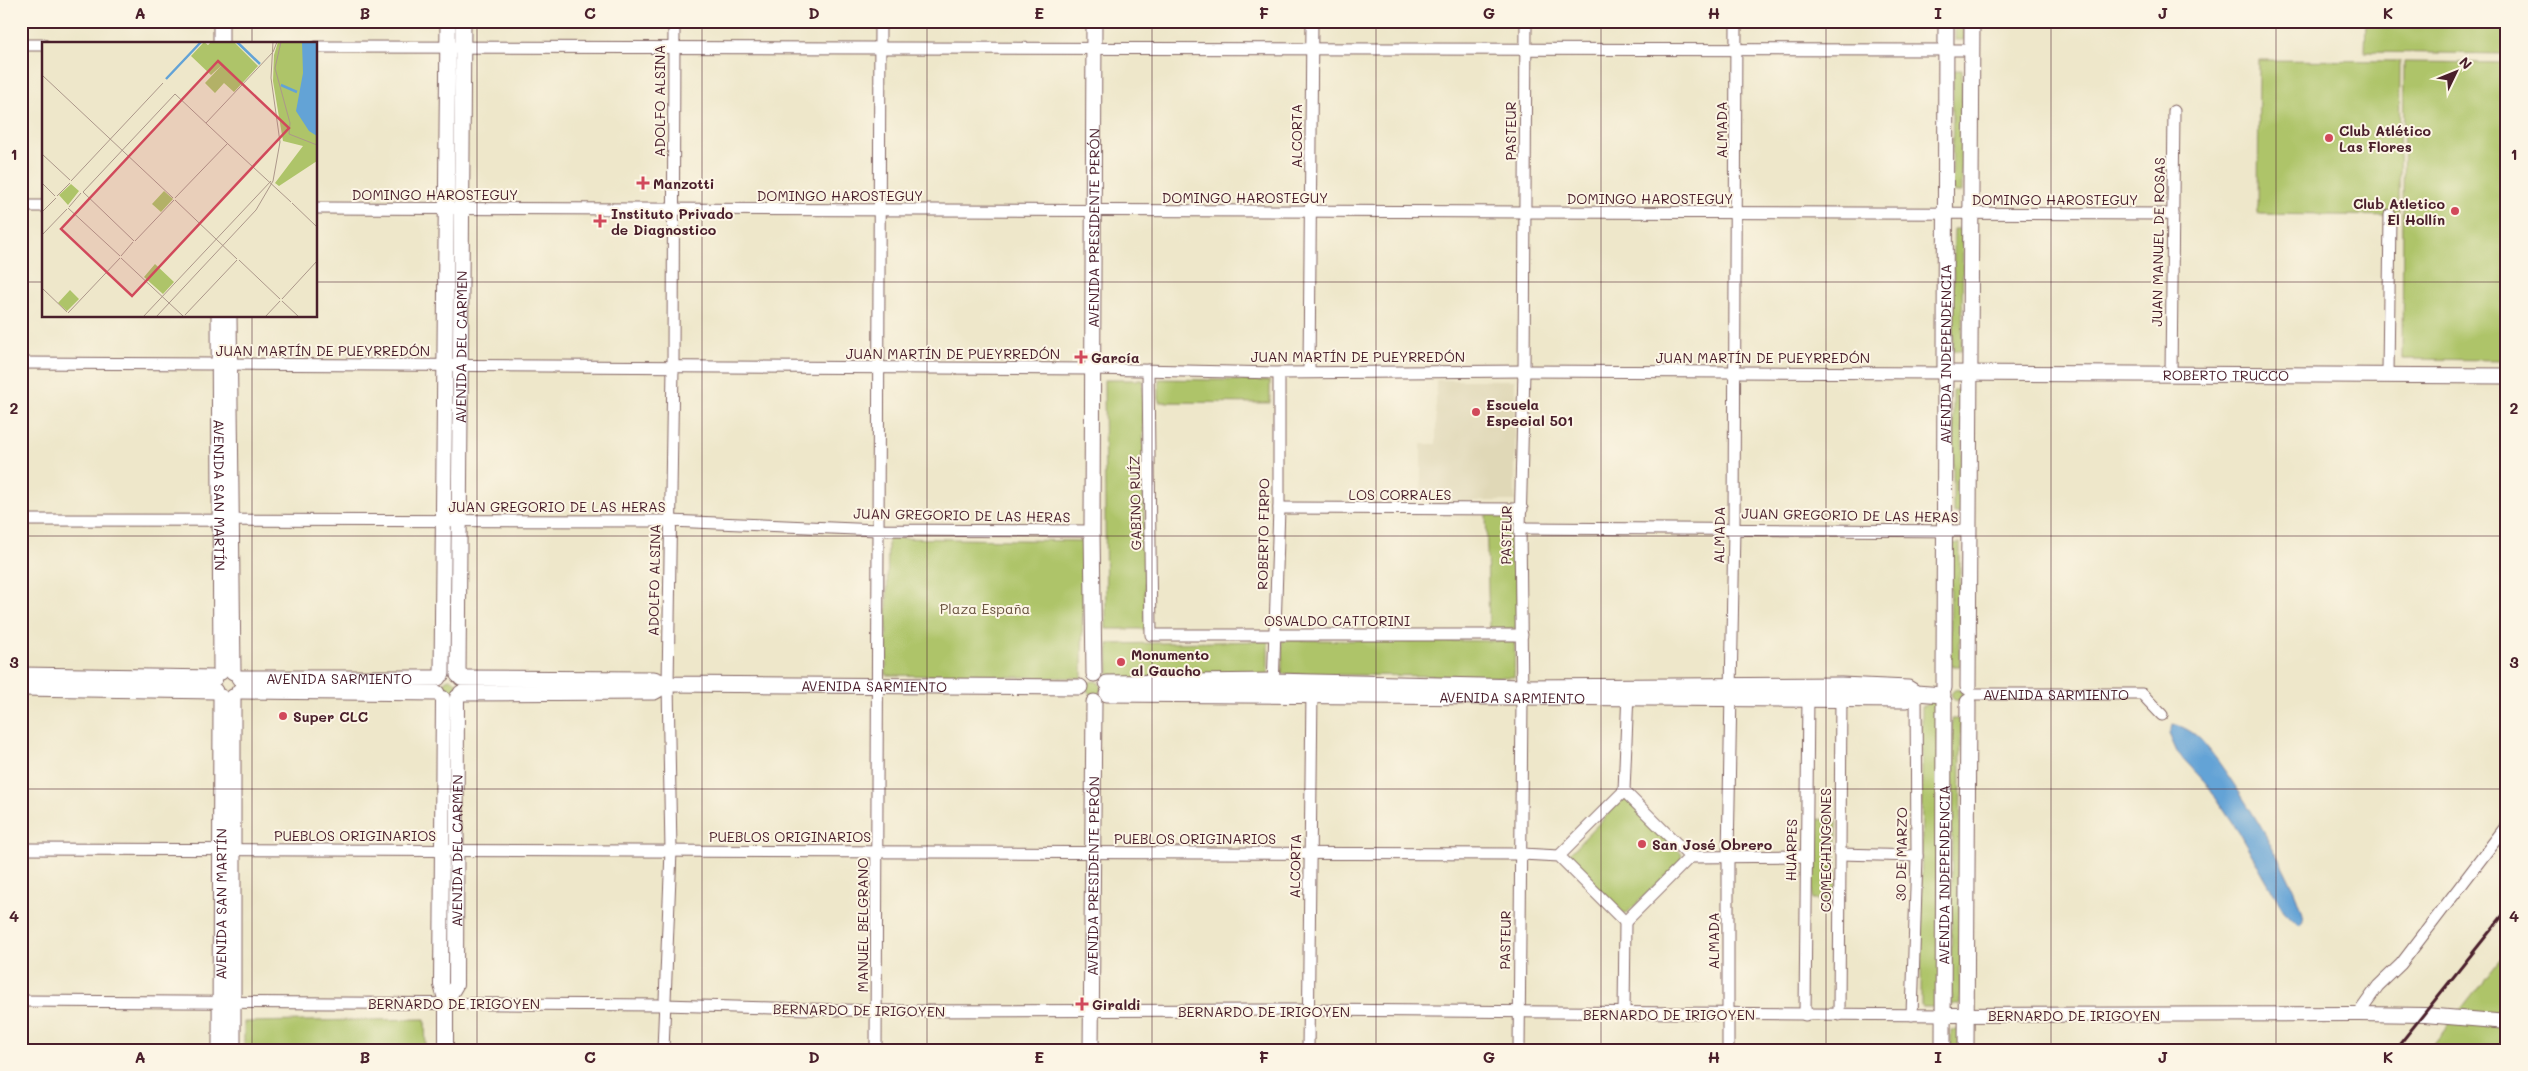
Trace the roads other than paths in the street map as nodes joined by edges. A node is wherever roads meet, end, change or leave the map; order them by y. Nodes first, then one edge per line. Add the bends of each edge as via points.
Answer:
1 (220, 21) edge
2 (230, 21) edge
3 (448, 21) edge
4 (463, 21) edge
5 (674, 21) edge
6 (880, 21) edge
7 (1094, 21) edge
8 (1312, 21) edge
9 (1526, 21) edge
10 (1736, 21) edge
11 (1946, 21) edge
12 (1972, 21) edge
13 (221, 42) edge
14 (230, 42) edge
15 (21, 45) edge
16 (42, 45) edge
17 (674, 47) junction
18 (318, 48) edge
19 (455, 48) junction
20 (880, 48) junction
21 (1094, 48) junction
22 (1311, 49) junction
23 (1526, 50) junction
24 (1946, 50) junction
25 (1972, 50) junction
26 (1736, 51) junction
27 (2174, 110) dead end
28 (21, 206) edge
29 (42, 206) edge
30 (318, 208) edge
31 (445, 208) junction
32 (461, 208) junction
33 (674, 209) junction
34 (880, 210) junction
35 (1094, 211) junction
36 (1310, 212) junction
37 (1525, 213) junction
38 (1736, 214) junction
39 (1945, 214) junction
40 (1971, 214) junction
41 (2173, 214) junction
42 (2390, 214) dead end
43 (219, 318) edge
44 (230, 318) edge
45 (21, 363) edge
46 (224, 364) junction
47 (445, 366) junction
48 (461, 366) junction
49 (673, 367) junction
50 (879, 367) junction
51 (1093, 369) junction
52 (1148, 370) junction
53 (1309, 371) junction
54 (1524, 371) junction
55 (1735, 372) junction
56 (1279, 373) junction
57 (1945, 373) junction
58 (1970, 373) junction
59 (2171, 373) junction
60 (2388, 374) junction
61 (2507, 376) edge
62 (1279, 508) junction
63 (1522, 509) junction
64 (21, 520) edge
65 (226, 520) junction
66 (444, 520) junction
67 (459, 520) junction
68 (670, 521) junction
69 (1520, 528) junction
70 (1734, 528) junction
71 (878, 530) junction
72 (1945, 531) junction
73 (1969, 531) junction
74 (1092, 532) junction
75 (1151, 635) joint
76 (1276, 635) junction
77 (1522, 636) junction
78 (21, 674) edge
79 (1094, 674) junction
80 (668, 684) junction
81 (227, 685) junction
82 (450, 686) junction
83 (877, 686) junction
84 (1080, 687) junction
85 (21, 688) edge
86 (1273, 688) junction
87 (1312, 689) junction
88 (1522, 692) junction
89 (1628, 692) junction
90 (1808, 692) junction
91 (1841, 692) junction
92 (1103, 693) junction
93 (1732, 693) junction
94 (1916, 693) junction
95 (1944, 695) junction
96 (1969, 695) junction
97 (2162, 715) dead end
98 (1624, 791) junction
99 (2507, 826) edge
100 (21, 849) edge
101 (227, 850) junction
102 (441, 850) junction
103 (457, 850) junction
104 (671, 851) junction
105 (877, 851) junction
106 (1092, 853) junction
107 (1311, 853) junction
108 (1522, 854) junction
109 (1840, 854) junction
110 (1559, 856) junction
111 (1690, 856) junction
112 (1728, 856) junction
113 (1806, 856) junction
114 (1917, 856) junction
115 (1625, 922) junction
116 (21, 1001) edge
117 (226, 1002) junction
118 (446, 1002) junction
119 (664, 1005) junction
120 (1092, 1010) junction
121 (1308, 1010) junction
122 (877, 1012) junction
123 (1518, 1013) junction
124 (1624, 1014) junction
125 (2358, 1014) junction
126 (1728, 1015) junction
127 (1805, 1015) junction
128 (1840, 1015) junction
129 (1912, 1015) junction
130 (1944, 1015) junction
131 (1966, 1015) junction
132 (2507, 1022) edge
133 (220, 1050) edge
134 (233, 1050) edge
135 (446, 1050) edge
136 (663, 1050) edge
137 (876, 1050) edge
138 (1092, 1050) edge
139 (1308, 1050) edge
140 (1519, 1050) edge
141 (1728, 1050) edge
142 (1943, 1050) edge
143 (1966, 1050) edge

1 - 13 main road
2 - 14 main road
3 - 19 main road, AVENIDA DEL CARMEN
4 - 19 main road, AVENIDA DEL CARMEN
5 - 17 street, ADOLFO ALSINA
6 - 20 street, MANUEL BELGRANO
7 - 21 main road, AVENIDA PRESIDENTE PERÓN
8 - 22 street, ALCORTA
9 - 23 street, PASTEUR
10 - 26 street, ALMADA
11 - 24 main road, AVENIDA INDEPENDENCIA
12 - 25 main road, AVENIDA INDEPENDENCIA
15 - 16 street
17 - 19 street
17 - 20 street
17 - 33 street, ADOLFO ALSINA
18 - 19 street
19 - 31 main road, AVENIDA DEL CARMEN
19 - 32 main road, AVENIDA DEL CARMEN
20 - 21 street
20 - 34 street, MANUEL BELGRANO
21 - 22 street
21 - 35 main road, AVENIDA PRESIDENTE PERÓN
22 - 23 street
22 - 36 street, ALCORTA
23 - 26 street
23 - 37 street, PASTEUR
24 - 25 street
24 - 26 street
24 - 39 main road, AVENIDA INDEPENDENCIA
25 - 40 main road, AVENIDA INDEPENDENCIA
26 - 38 street, ALMADA
27 - 41 street, JUAN MANUEL DE ROSAS
28 - 29 street
30 - 31 street, DOMINGO HAROSTEGUY
31 - 32 street, DOMINGO HAROSTEGUY
31 - 47 main road, AVENIDA DEL CARMEN
32 - 33 street, DOMINGO HAROSTEGUY
32 - 48 main road, AVENIDA DEL CARMEN
33 - 34 street, DOMINGO HAROSTEGUY
33 - 49 street, ADOLFO ALSINA
34 - 35 street, DOMINGO HAROSTEGUY
34 - 50 street, MANUEL BELGRANO
35 - 36 street, DOMINGO HAROSTEGUY
35 - 51 main road, AVENIDA PRESIDENTE PERÓN
36 - 37 street, DOMINGO HAROSTEGUY
36 - 53 street, ALCORTA
37 - 38 street, DOMINGO HAROSTEGUY
37 - 54 street, PASTEUR
38 - 39 street, DOMINGO HAROSTEGUY
38 - 55 street, ALMADA
39 - 40 street, DOMINGO HAROSTEGUY
39 - 57 main road, AVENIDA INDEPENDENCIA
40 - 41 street, DOMINGO HAROSTEGUY
40 - 58 main road, AVENIDA INDEPENDENCIA
41 - 59 street, JUAN MANUEL DE ROSAS
42 - 60 street
43 - 46 main road, AVENIDA SAN MARTÍN
44 - 46 main road
45 - 46 street, JUAN MARTÍN DE PUEYRREDÓN
46 - 47 street, JUAN MARTÍN DE PUEYRREDÓN
46 - 65 main road, AVENIDA SAN MARTÍN
47 - 48 street, JUAN MARTÍN DE PUEYRREDÓN
47 - 66 main road, AVENIDA DEL CARMEN
48 - 49 street, JUAN MARTÍN DE PUEYRREDÓN
48 - 67 main road, AVENIDA DEL CARMEN
49 - 50 street, JUAN MARTÍN DE PUEYRREDÓN
49 - 68 street, ADOLFO ALSINA
50 - 51 street, JUAN MARTÍN DE PUEYRREDÓN
50 - 71 street, MANUEL BELGRANO
51 - 52 street, JUAN MARTÍN DE PUEYRREDÓN
51 - 74 main road, AVENIDA PRESIDENTE PERÓN
52 - 56 street, JUAN MARTÍN DE PUEYRREDÓN
52 - 75 street, GABINO RUÍZ
53 - 54 street, JUAN MARTÍN DE PUEYRREDÓN
53 - 56 street, JUAN MARTÍN DE PUEYRREDÓN
54 - 55 street, JUAN MARTÍN DE PUEYRREDÓN
54 - 63 street, PASTEUR
55 - 57 street, JUAN MARTÍN DE PUEYRREDÓN
55 - 70 street, ALMADA
56 - 62 street, ROBERTO FIRPO
57 - 58 main road, ROBERTO TRUCCO
57 - 72 main road, AVENIDA INDEPENDENCIA
58 - 59 main road, ROBERTO TRUCCO
58 - 73 main road, AVENIDA INDEPENDENCIA
59 - 60 main road, ROBERTO TRUCCO
60 - 61 main road, ROBERTO TRUCCO
62 - 63 street, LOS CORRALES
62 - 76 street, ROBERTO FIRPO
63 - 69 street, PASTEUR
64 - 65 street, JUAN GREGORIO DE LAS HERAS
65 - 66 street, JUAN GREGORIO DE LAS HERAS
65 - 81 main road, AVENIDA SAN MARTÍN
66 - 67 street, JUAN GREGORIO DE LAS HERAS
66 - 82 main road, AVENIDA DEL CARMEN
67 - 68 street, JUAN GREGORIO DE LAS HERAS
67 - 82 main road, AVENIDA DEL CARMEN
68 - 71 street, JUAN GREGORIO DE LAS HERAS
68 - 80 street, ADOLFO ALSINA
69 - 70 street, JUAN GREGORIO DE LAS HERAS
69 - 77 street, PASTEUR
70 - 72 street, JUAN GREGORIO DE LAS HERAS
70 - 93 street, ALMADA
71 - 74 street, JUAN GREGORIO DE LAS HERAS
71 - 83 street, MANUEL BELGRANO
72 - 73 street, JUAN GREGORIO DE LAS HERAS
72 - 95 main road, AVENIDA INDEPENDENCIA
73 - 96 main road, AVENIDA INDEPENDENCIA
74 - 79 main road, AVENIDA PRESIDENTE PERÓN
75 - 76 street, OSVALDO CATTORINI
76 - 77 street, OSVALDO CATTORINI
76 - 86 street, ROBERTO FIRPO
77 - 88 street, PASTEUR
78 - 81 main road, AVENIDA SARMIENTO
79 - 84 main road via 1083,679
79 - 92 main road via 1101,675
80 - 82 main road, AVENIDA SARMIENTO via 654,692
80 - 83 main road, AVENIDA SARMIENTO
80 - 104 street, ADOLFO ALSINA
81 - 82 main road, AVENIDA SARMIENTO
81 - 85 main road, AVENIDA SARMIENTO
81 - 101 main road, AVENIDA SAN MARTÍN
82 - 102 street, AVENIDA DEL CARMEN
82 - 103 street, AVENIDA DEL CARMEN
83 - 84 main road, AVENIDA SARMIENTO
83 - 105 street, MANUEL BELGRANO
84 - 92 main road via 1083,696
86 - 87 main road, AVENIDA SARMIENTO
86 - 92 main road, AVENIDA SARMIENTO
87 - 88 main road, AVENIDA SARMIENTO
87 - 107 street, ALCORTA
88 - 89 main road, AVENIDA SARMIENTO
88 - 108 street, PASTEUR
89 - 93 main road, AVENIDA SARMIENTO
89 - 98 street
90 - 91 main road, AVENIDA SARMIENTO
90 - 93 main road, AVENIDA SARMIENTO
90 - 113 street, HUARPES
91 - 94 main road, AVENIDA SARMIENTO via 1906,700
91 - 109 street, COMECHINGONES
92 - 106 main road, AVENIDA PRESIDENTE PERÓN
93 - 112 street, ALMADA
94 - 95 main road, AVENIDA SARMIENTO
94 - 114 street, 30 DE MARZO
95 - 96 main road via 1954,708 1961,708
95 - 96 main road via 1955,681 1963,682
95 - 130 main road, AVENIDA INDEPENDENCIA
96 - 97 street, AVENIDA SARMIENTO via 2142,694
96 - 131 main road, AVENIDA INDEPENDENCIA
98 - 110 street
98 - 111 street
99 - 125 street via 2401,964 2378,986
100 - 101 street, PUEBLOS ORIGINARIOS
101 - 102 street, PUEBLOS ORIGINARIOS
101 - 117 main road, AVENIDA SAN MARTÍN
102 - 103 street, PUEBLOS ORIGINARIOS
102 - 118 street, AVENIDA DEL CARMEN via 441,985
103 - 104 street, PUEBLOS ORIGINARIOS
103 - 118 street, AVENIDA DEL CARMEN via 456,985
104 - 105 street, PUEBLOS ORIGINARIOS
104 - 119 street, ADOLFO ALSINA
105 - 106 street, PUEBLOS ORIGINARIOS
105 - 122 street, MANUEL BELGRANO
106 - 107 street, PUEBLOS ORIGINARIOS
106 - 120 main road, AVENIDA PRESIDENTE PERÓN
107 - 108 street, PUEBLOS ORIGINARIOS
107 - 121 street, ALCORTA
108 - 110 street, PUEBLOS ORIGINARIOS
108 - 123 street, PASTEUR
109 - 114 street
109 - 128 street, COMECHINGONES
110 - 115 street
111 - 112 street
111 - 115 street
112 - 113 street
112 - 126 street, ALMADA
113 - 127 street, HUARPES
114 - 129 street, 30 DE MARZO
115 - 124 street
116 - 117 street, BERNARDO DE IRIGOYEN
117 - 118 street, BERNARDO DE IRIGOYEN
117 - 133 main road, AVENIDA SAN MARTÍN
117 - 134 main road, AVENIDA SAN MARTÍN
118 - 119 street, BERNARDO DE IRIGOYEN
118 - 135 street, AVENIDA DEL CARMEN
119 - 122 street, BERNARDO DE IRIGOYEN
119 - 136 street, ADOLFO ALSINA
120 - 121 street, BERNARDO DE IRIGOYEN
120 - 122 street, BERNARDO DE IRIGOYEN
120 - 138 main road, AVENIDA PRESIDENTE PERÓN
121 - 123 street, BERNARDO DE IRIGOYEN
121 - 139 street, ALCORTA
122 - 137 street, MANUEL BELGRANO
123 - 124 street, BERNARDO DE IRIGOYEN
123 - 140 street, PASTEUR
124 - 126 street, BERNARDO DE IRIGOYEN
125 - 131 street, BERNARDO DE IRIGOYEN
125 - 132 street, BERNARDO DE IRIGOYEN via 2425,1015
126 - 127 street, BERNARDO DE IRIGOYEN
126 - 141 street, ALMADA
127 - 128 street, BERNARDO DE IRIGOYEN
128 - 129 street, BERNARDO DE IRIGOYEN
129 - 130 street, BERNARDO DE IRIGOYEN
130 - 131 street, BERNARDO DE IRIGOYEN
130 - 142 main road, AVENIDA INDEPENDENCIA
131 - 143 main road, AVENIDA INDEPENDENCIA

